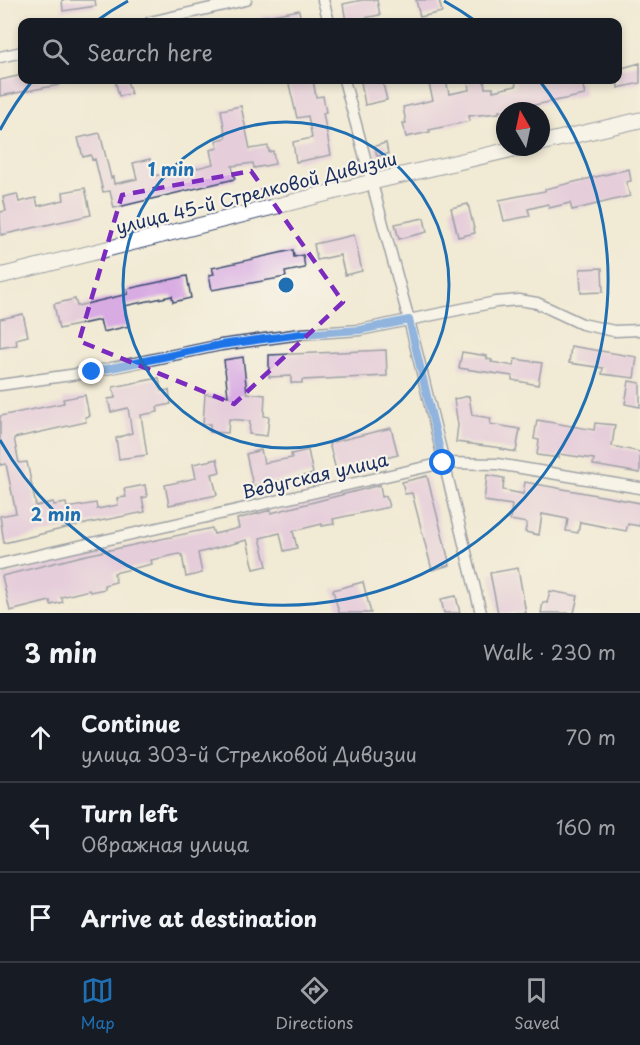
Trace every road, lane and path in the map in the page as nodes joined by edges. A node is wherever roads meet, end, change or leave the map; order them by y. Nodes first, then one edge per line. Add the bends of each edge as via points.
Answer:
1 (246, 0) edge
2 (323, 0) edge
3 (167, 18) edge
4 (328, 18) edge
5 (18, 53) edge
6 (0, 57) edge
7 (345, 84) edge
8 (640, 120) edge
9 (550, 141) edge
10 (496, 153) edge
11 (372, 182) junction
12 (0, 276) edge
13 (409, 320) junction
14 (640, 330) edge
15 (0, 385) edge
16 (443, 463) junction
17 (640, 488) edge
18 (0, 564) edge
19 (481, 613) edge

1 - 3 street
2 - 4 street
5 - 6 street
7 - 11 street
8 - 9 main road
10 - 11 main road, улица 45-й Стрелковой Дивизии
11 - 12 main road, улица 45-й Стрелковой Дивизии
11 - 13 street
13 - 14 street via 519,300 537,303 582,324 614,331
13 - 15 street via 360,330 220,345 92,372
13 - 16 street
16 - 17 street, Ведугская улица via 496,464
16 - 18 street, Ведугская улица
16 - 19 street

